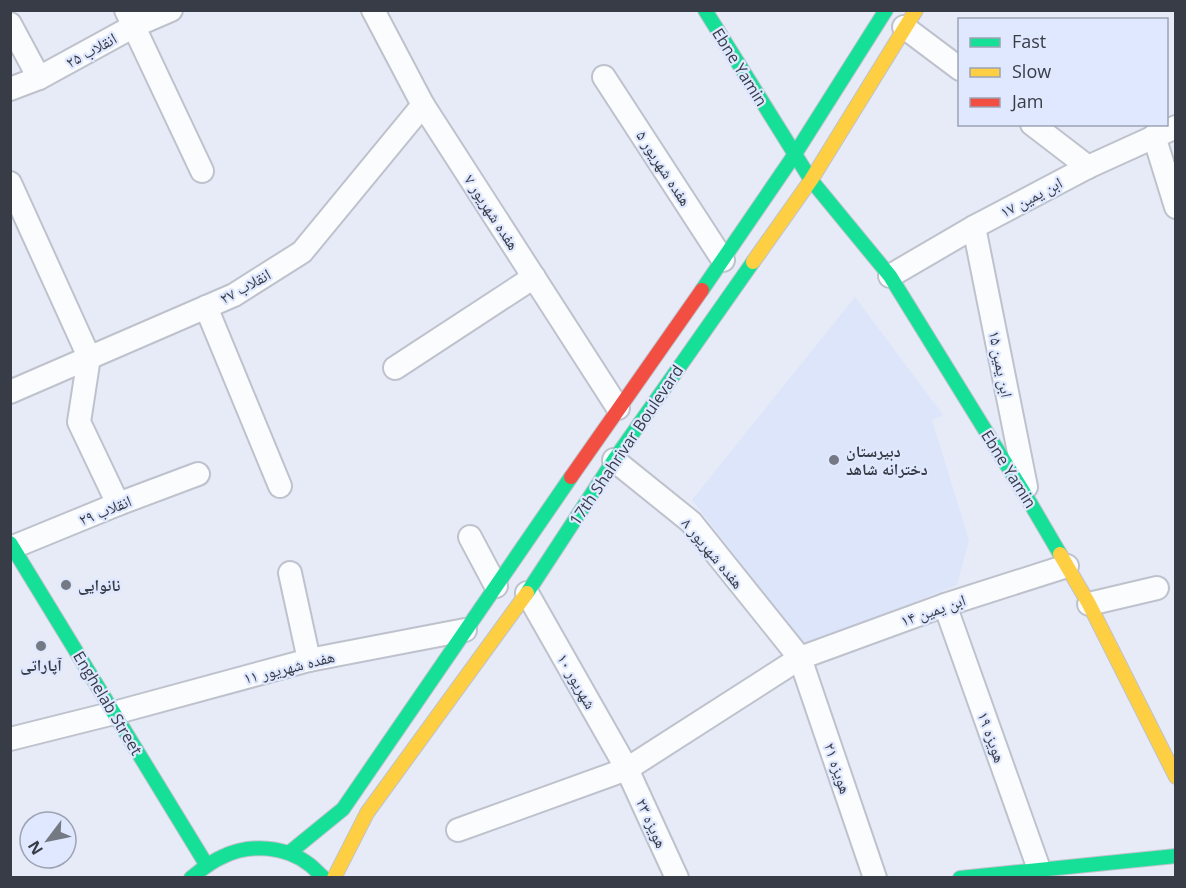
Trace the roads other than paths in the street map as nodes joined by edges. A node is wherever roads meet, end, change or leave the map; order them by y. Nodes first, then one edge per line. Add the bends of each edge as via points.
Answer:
1 (171, 10) edge
2 (373, 10) edge
3 (705, 10) edge
4 (885, 10) edge
5 (130, 18) edge
6 (910, 19) edge
7 (10, 24) edge
8 (958, 67) edge
9 (604, 77) dead end
10 (39, 78) junction
11 (10, 89) edge
12 (423, 105) junction
13 (1035, 126) edge
14 (1176, 127) edge
15 (1154, 136) junction
16 (795, 154) junction
17 (1088, 167) junction
18 (202, 171) dead end
19 (811, 180) junction
20 (10, 183) edge
21 (1176, 207) edge
22 (974, 227) junction
23 (723, 260) junction
24 (890, 276) junction
25 (534, 277) junction
26 (206, 307) junction
27 (89, 357) junction
28 (395, 368) dead end
29 (10, 392) edge
30 (618, 408) junction
31 (614, 460) junction
32 (198, 474) dead end
33 (280, 486) dead end
34 (1029, 501) junction
35 (118, 504) junction
36 (470, 537) dead end
37 (12, 545) edge
38 (1067, 566) junction
39 (290, 573) dead end
40 (496, 586) junction
41 (1157, 588) dead end
42 (527, 592) junction
43 (1089, 604) junction
44 (945, 605) junction
45 (465, 630) junction
46 (800, 658) junction
47 (309, 660) junction
48 (114, 713) junction
49 (10, 739) edge
50 (627, 769) junction
51 (1176, 777) edge
52 (458, 830) dead end
53 (289, 854) junction
54 (1176, 856) edge
55 (206, 864) junction
56 (1039, 869) junction
57 (191, 878) edge
58 (324, 878) edge
59 (334, 878) edge
60 (677, 878) edge
61 (875, 878) edge
62 (960, 878) edge

1 - 5 street, انقلاب ۲۵
2 - 12 street, هفده شهریور ۷
3 - 16 main road, Ebne Yamin
4 - 16 main road, 17th Shahrivar Boulevard
5 - 10 street, انقلاب ۲۵
5 - 18 street
6 - 8 street
6 - 19 main road, 17th Shahrivar Boulevard
7 - 10 street
9 - 23 street, هفده شهریور ۵
10 - 11 street, انقلاب ۲۵
12 - 25 street, هفده شهریور ۷
12 - 26 street, انقلاب ۲۷ via 302,252 234,295
13 - 17 street
14 - 15 street, ابن یمین ۱۷
15 - 17 street, ابن یمین ۱۷
15 - 21 street
16 - 19 main road, Ebne Yamin
16 - 23 main road, 17th Shahrivar Boulevard
17 - 22 street, ابن یمین ۱۷
19 - 24 main road, Ebne Yamin
19 - 31 main road, 17th Shahrivar Boulevard
20 - 27 street
22 - 24 street, ابن یمین ۱۷
22 - 34 street, ابن یمین ۱۵
23 - 30 main road, 17th Shahrivar Boulevard
24 - 34 main road, Ebne Yamin
25 - 28 street
25 - 30 street, هفده شهریور ۷
26 - 27 street, انقلاب ۲۷
26 - 33 street
27 - 29 street, انقلاب ۲۷
27 - 35 street via 79,422
30 - 40 main road, 17th Shahrivar Boulevard
31 - 42 main road, 17th Shahrivar Boulevard
31 - 46 street, هفده شهریور ۸ via 691,522
32 - 35 street, انقلاب ۲۹
34 - 38 main road, Ebne Yamin
35 - 37 street, انقلاب ۲۹
36 - 40 street
37 - 48 main road, Enghelab Street
38 - 43 main road, Ebne Yamin
38 - 44 street, ابن یمین ۱۴
39 - 47 street
40 - 45 main road, 17th Shahrivar Boulevard
41 - 43 street
42 - 50 street, شهریور ۱۰
42 - 59 main road, 17th Shahrivar Boulevard via 367,813
43 - 51 main road, Ebne Yamin
44 - 46 street, ابن یمین ۱۴
44 - 56 street, هویزه ۱۹
45 - 47 street, هفده شهریور ۱۱
45 - 53 main road, 17th Shahrivar Boulevard via 343,809
46 - 50 street, ابن یمین ۱۴
46 - 61 street, هویزه ۲۱
47 - 48 street, هفده شهریور ۱۱
48 - 49 street, هفده شهریور ۱۱
48 - 55 main road, Enghelab Street
50 - 52 street, ابن یمین ۱۴
50 - 60 street, هویزه ۲۳
53 - 55 main road via 273,849 238,850
53 - 58 main road via 305,861
54 - 56 main road
55 - 57 main road
56 - 62 main road

